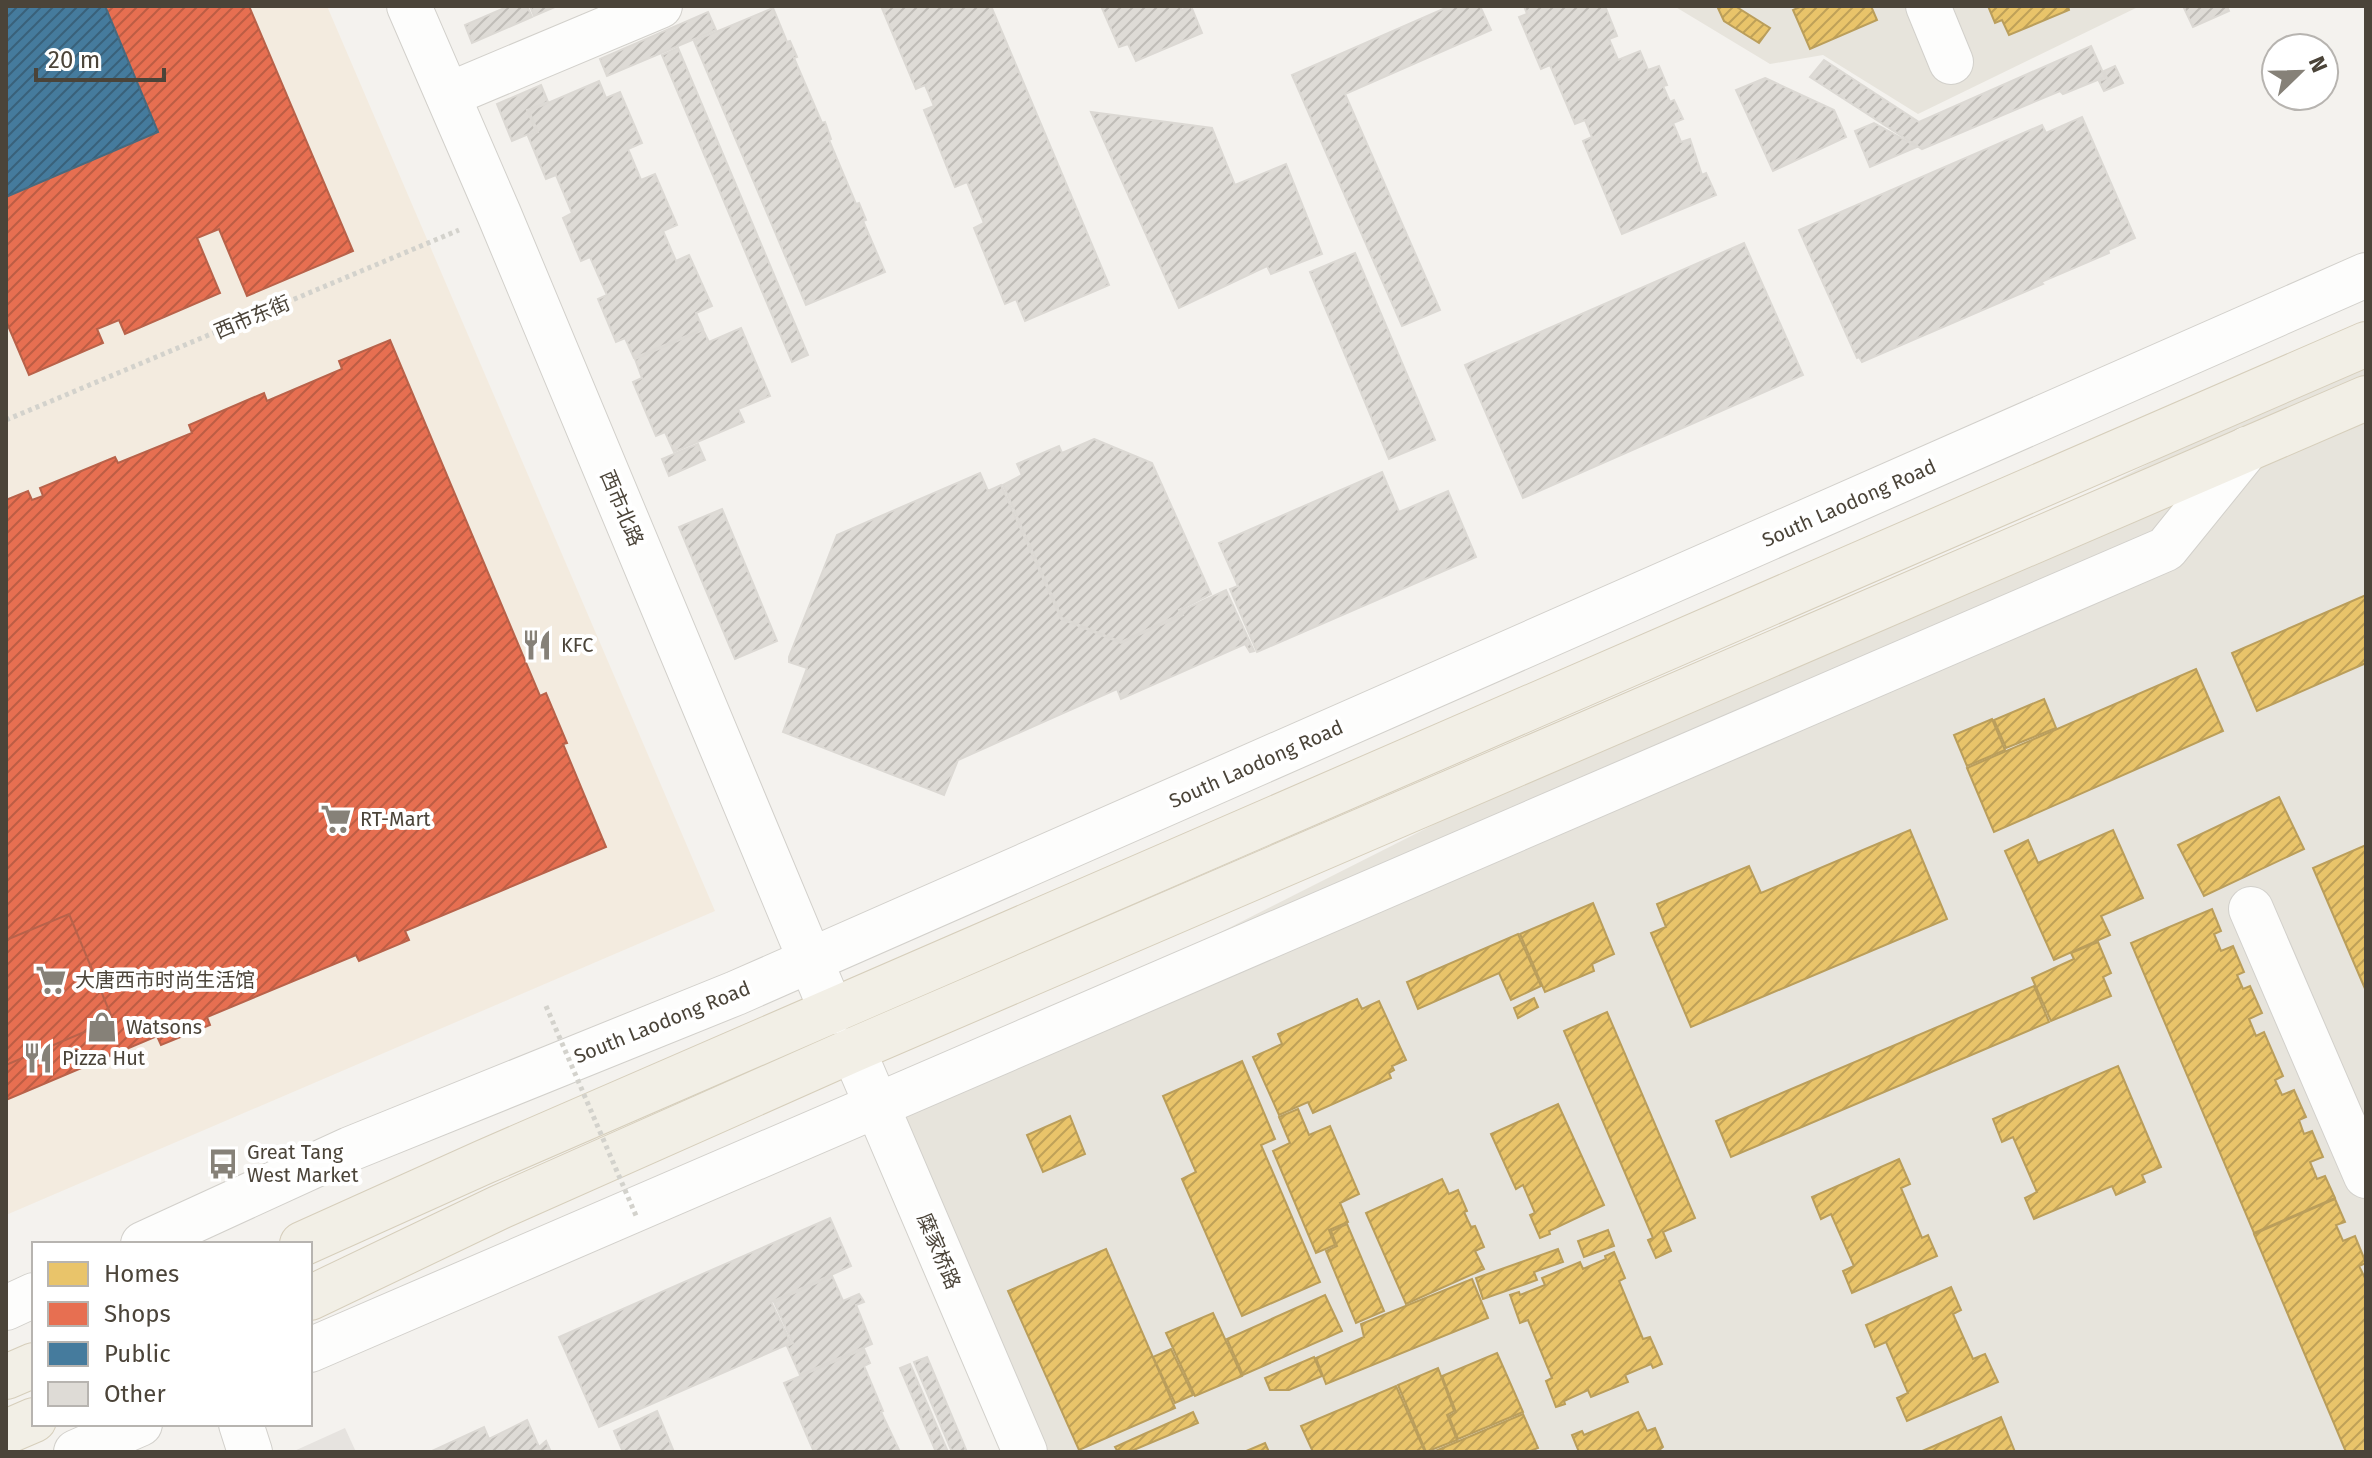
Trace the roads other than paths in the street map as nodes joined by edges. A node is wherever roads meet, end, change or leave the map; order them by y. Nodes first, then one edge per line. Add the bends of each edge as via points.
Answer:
1 (409, 6) edge
2 (660, 6) edge
3 (1928, 6) edge
4 (1951, 62) dead end
5 (448, 95) junction
6 (2366, 275) edge
7 (2366, 344) edge
8 (2366, 398) edge
9 (2247, 449) junction
10 (2251, 909) dead end
11 (810, 960) junction
12 (832, 1012) junction
13 (853, 1050) junction
14 (876, 1106) junction
15 (2366, 1176) edge
16 (147, 1242) edge
17 (306, 1242) edge
18 (32, 1296) edge
19 (312, 1297) edge
20 (6, 1308) edge
21 (312, 1349) edge
22 (32, 1366) edge
23 (6, 1377) edge
24 (32, 1421) edge
25 (135, 1426) edge
26 (242, 1426) edge
27 (6, 1432) edge
28 (76, 1452) edge
29 (250, 1452) edge
30 (1025, 1452) edge

1 - 5 street, 西市北路
2 - 5 street
3 - 4 street
5 - 11 street, 西市北路
6 - 11 street, South Laodong Road
7 - 12 main road
8 - 9 main road
9 - 13 main road
9 - 14 street via 2166,549
10 - 15 street
11 - 12 street, 西市北路
11 - 16 street, South Laodong Road via 350,1149
12 - 17 main road
13 - 14 street, 糜家桥路
13 - 19 main road
14 - 21 street
14 - 30 street, 糜家桥路
18 - 20 street
22 - 23 main road
24 - 27 main road
25 - 28 street
26 - 29 street

